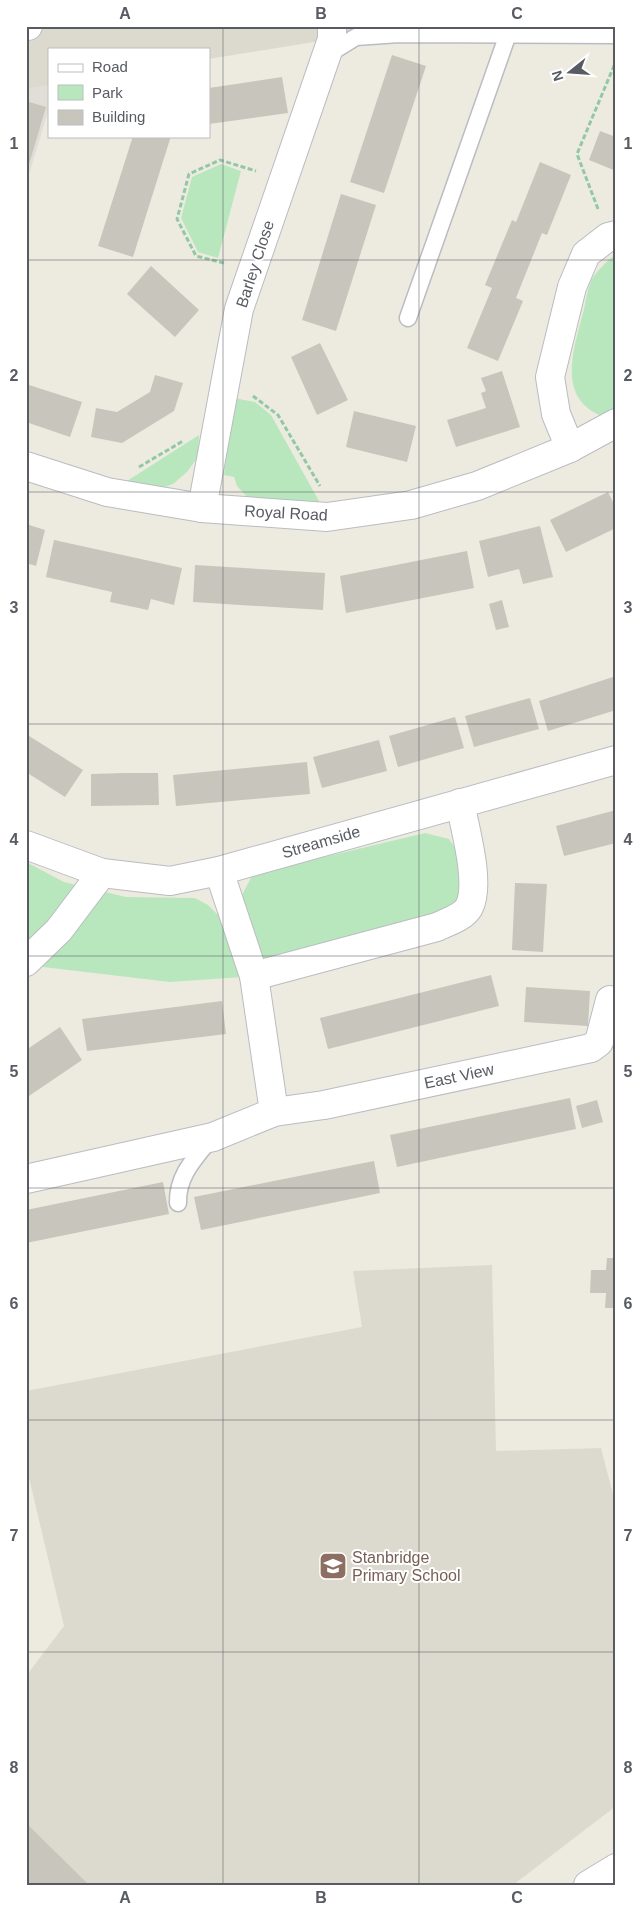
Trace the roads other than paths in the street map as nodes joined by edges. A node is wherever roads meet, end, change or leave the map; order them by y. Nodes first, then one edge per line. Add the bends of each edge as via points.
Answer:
1 (332, 26) edge
2 (508, 34) junction
3 (616, 35) edge
4 (325, 56) junction
5 (612, 236) edge
6 (408, 318) dead end
7 (616, 423) edge
8 (570, 448) junction
9 (26, 466) edge
10 (202, 508) junction
11 (616, 760) edge
12 (460, 803) junction
13 (26, 845) edge
14 (219, 871) junction
15 (102, 873) junction
16 (26, 962) edge
17 (254, 976) junction
18 (610, 1000) dead end
19 (274, 1112) junction
20 (212, 1137) junction
21 (26, 1179) edge
22 (178, 1203) dead end
23 (616, 1868) edge
24 (588, 1885) edge

1 - 4 street, Barley Close via 332,39
2 - 3 lane
2 - 4 lane via 356,37
2 - 6 lane
4 - 10 street, Barley Close via 238,310
5 - 8 street via 586,254 572,287 550,377 556,414
7 - 8 street, Royal Road
8 - 10 street, Royal Road via 468,489 412,505 327,517
9 - 10 street, Royal Road via 107,492
11 - 12 street, Streamside
12 - 14 street, Streamside
12 - 17 street via 474,890 469,908 437,927
13 - 15 street, Streamside
14 - 15 street, Streamside via 170,881
14 - 17 street
15 - 16 street via 59,930
17 - 19 street
18 - 19 street, East View via 599,1042 591,1048 324,1105
19 - 20 street, East View
20 - 21 street, East View
20 - 22 lane via 181,1180
23 - 24 street

